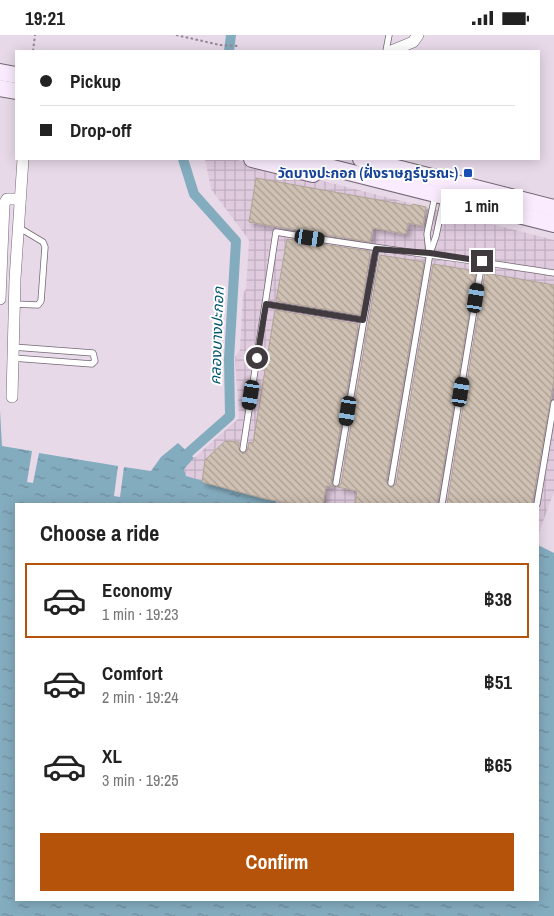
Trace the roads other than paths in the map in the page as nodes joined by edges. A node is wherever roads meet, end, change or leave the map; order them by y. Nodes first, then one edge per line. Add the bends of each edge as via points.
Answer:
1 (389, 35) edge
2 (417, 43) edge
3 (386, 50) edge
4 (394, 50) edge
5 (0, 68) edge
6 (15, 68) edge
7 (0, 72) edge
8 (15, 75) edge
9 (23, 160) edge
10 (256, 160) edge
11 (301, 160) edge
12 (368, 160) edge
13 (392, 183) junction
14 (440, 196) junction
15 (20, 199) junction
16 (554, 208) edge
17 (554, 224) edge
18 (18, 227) junction
19 (1, 235) edge
20 (376, 249) junction
21 (430, 253) junction
22 (482, 261) junction
23 (554, 273) edge
24 (0, 299) edge
25 (266, 304) junction
26 (14, 305) junction
27 (363, 320) junction
28 (13, 352) junction
29 (12, 397) dead end
30 (554, 403) edge
31 (243, 449) dead end
32 (336, 483) dead end
33 (391, 483) dead end
34 (442, 503) edge
35 (537, 503) edge

1 - 3 lane
2 - 4 street
5 - 6 main road
7 - 8 main road
9 - 15 street
10 - 13 main road via 329,178
11 - 13 main road
12 - 16 main road
13 - 14 main road
14 - 17 main road
14 - 21 lane via 436,237
15 - 18 street
15 - 19 street via 8,199 4,204
18 - 26 street
18 - 26 lane via 43,242 45,247 41,301 38,305
19 - 24 street
20 - 21 lane
20 - 25 lane via 276,232
20 - 27 lane
21 - 22 lane
21 - 33 lane
22 - 23 lane
22 - 34 lane
25 - 27 lane
25 - 31 lane
26 - 28 street
27 - 32 lane
28 - 28 lane via 93,353 95,361 92,363
28 - 29 street
30 - 35 lane

